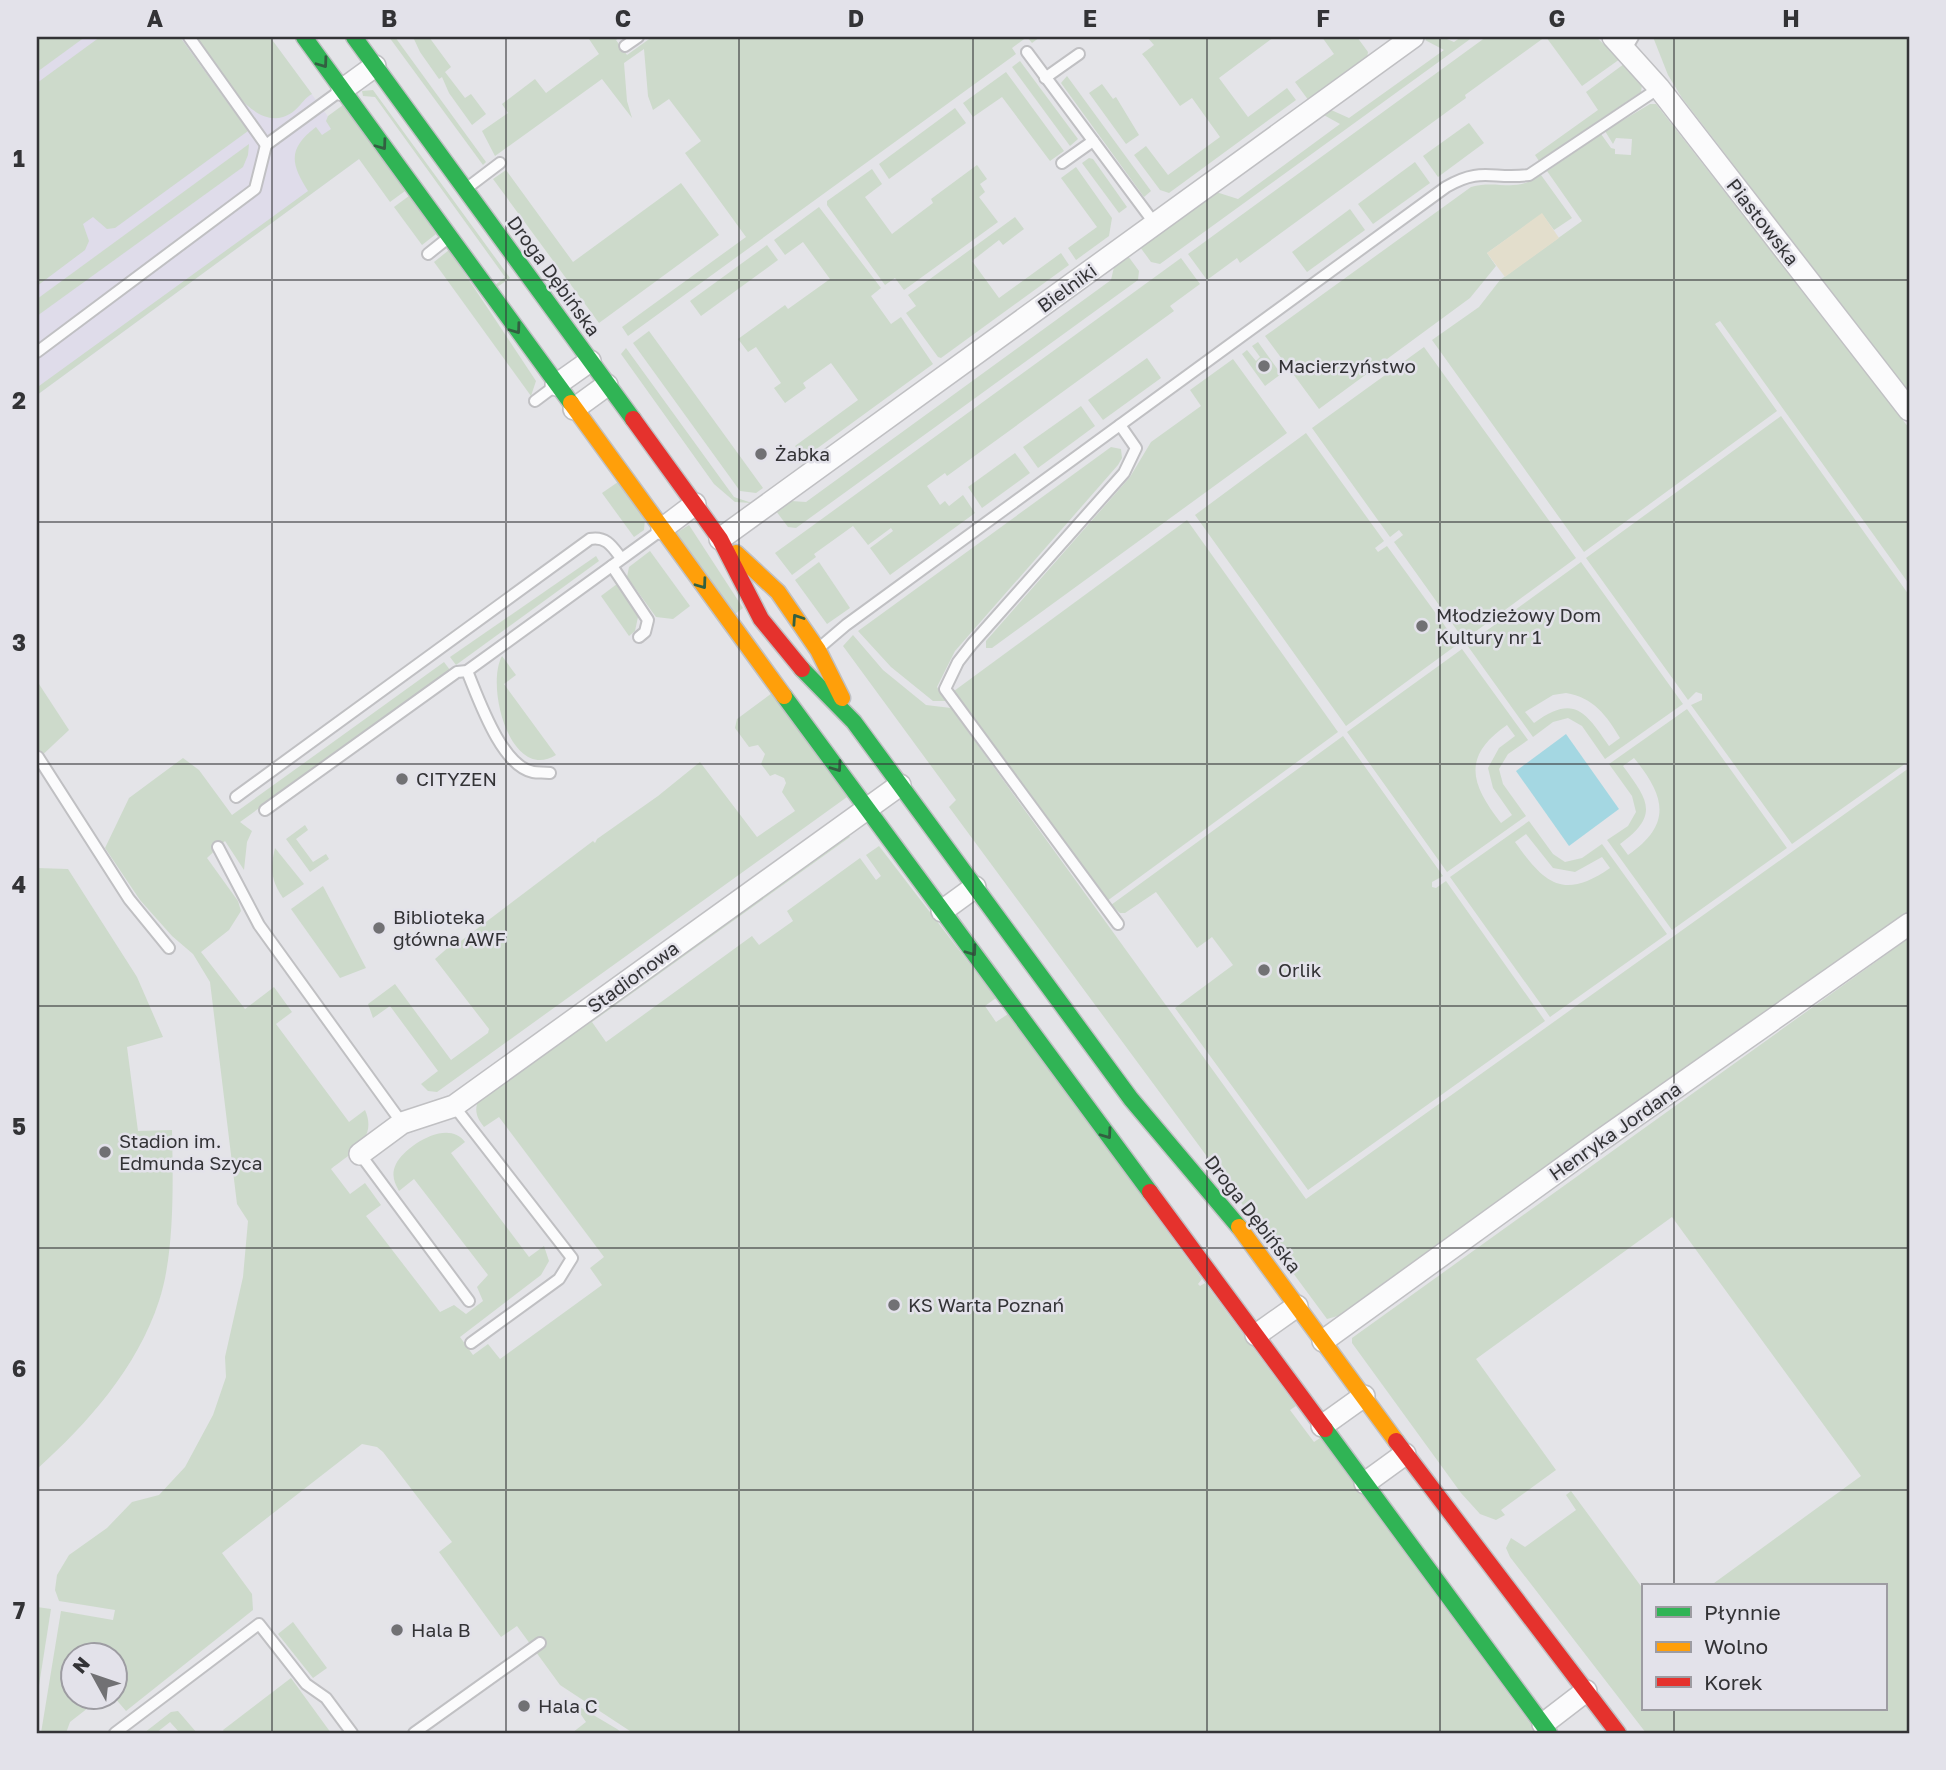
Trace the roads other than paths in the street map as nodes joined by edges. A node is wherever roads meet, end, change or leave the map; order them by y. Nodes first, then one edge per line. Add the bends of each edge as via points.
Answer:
1 (188, 37) edge
2 (304, 37) edge
3 (354, 37) edge
4 (638, 37) edge
5 (1413, 37) edge
6 (1624, 41) edge
7 (625, 46) dead end
8 (1027, 52) dead end
9 (1079, 54) dead end
10 (375, 66) junction
11 (1045, 78) junction
12 (1659, 88) junction
13 (342, 90) junction
14 (1093, 141) junction
15 (266, 145) junction
16 (500, 163) dead end
17 (1062, 163) dead end
18 (465, 189) junction
19 (1154, 224) junction
20 (449, 238) junction
21 (428, 254) dead end
22 (37, 352) edge
23 (590, 360) junction
24 (556, 385) junction
25 (607, 385) junction
26 (535, 401) dead end
27 (574, 409) junction
28 (1909, 410) edge
29 (1120, 425) junction
30 (695, 504) junction
31 (662, 529) junction
32 (720, 539) junction
33 (617, 562) junction
34 (639, 637) dead end
35 (818, 650) junction
36 (799, 666) junction
37 (467, 671) junction
38 (853, 722) junction
39 (38, 757) edge
40 (550, 773) dead end
41 (900, 785) junction
42 (236, 797) dead end
43 (866, 808) junction
44 (265, 810) dead end
45 (218, 847) dead end
46 (975, 887) junction
47 (942, 911) junction
48 (1118, 924) dead end
49 (1909, 924) edge
50 (169, 948) dead end
51 (454, 1106) junction
52 (402, 1123) junction
53 (360, 1154) joint
54 (469, 1301) dead end
55 (1297, 1306) junction
56 (1256, 1335) junction
57 (1323, 1341) junction
58 (471, 1343) dead end
59 (1364, 1396) junction
60 (1322, 1426) junction
61 (1405, 1454) junction
62 (1365, 1483) junction
63 (540, 1643) dead end
64 (1586, 1691) junction
65 (1546, 1729) edge
66 (116, 1733) edge
67 (352, 1733) edge
68 (414, 1733) edge
69 (1618, 1733) edge

1 - 15 lane
2 -> 13 street
3 - 10 street, Droga Dębińska
4 - 7 lane
5 - 19 street, Bielniki
6 - 12 street, Piastowska
8 - 11 lane
9 - 11 lane
10 - 13 street
10 - 18 street, Droga Dębińska
11 - 14 lane
12 - 28 street, Piastowska
12 - 29 lane via 1528,175 1474,174 1446,187
13 - 15 lane
13 -> 20 street
14 - 17 lane
14 - 19 lane
15 - 22 lane via 255,188
16 - 18 lane
18 - 23 street, Droga Dębińska
19 - 32 street, Bielniki
20 - 21 lane
20 -> 24 street
23 - 24 street
23 - 25 street, Droga Dębińska
24 - 26 lane
24 - 27 street
25 - 27 street
25 - 30 street, Droga Dębińska
27 - 31 street
29 - 35 lane
29 - 48 lane via 1136,447 1124,472 972,644 945,689
30 - 31 street
30 - 32 street, Droga Dębińska
31 - 33 lane
31 -> 43 street
35 -> 32 street, Droga Dębińska via 778,592
32 - 36 street, Droga Dębińska via 761,619
33 - 34 lane via 648,620
33 - 37 lane
33 - 42 lane via 609,542 600,537 590,539
35 - 36 lane
35 - 38 street, Droga Dębińska
36 - 38 street, Droga Dębińska
37 - 40 lane via 488,721 510,756 532,772
37 - 44 lane via 457,672
38 - 41 street, Droga Dębińska
39 - 50 lane via 130,899
41 - 43 street, Stadionowa
41 - 46 street, Droga Dębińska
43 - 47 street
43 - 51 street, Stadionowa
45 - 52 lane via 259,925
46 - 47 street
46 - 55 street, Droga Dębińska via 1131,1099 1209,1188
47 -> 56 street
49 - 57 street, Henryka Jordana
51 - 52 street, Stadionowa
51 - 58 lane via 572,1258 559,1279
52 - 53 street, Stadionowa
53 - 54 lane
55 - 56 street
55 - 57 street, Droga Dębińska
56 - 60 street
57 - 59 street, Droga Dębińska
59 - 60 street
59 - 61 street, Droga Dębińska
60 - 62 street
61 - 62 street
61 - 64 street, Droga Dębińska
62 - 65 street
63 - 68 lane
64 - 65 street
64 - 69 street, Droga Dębińska
66 - 67 lane via 259,1624

